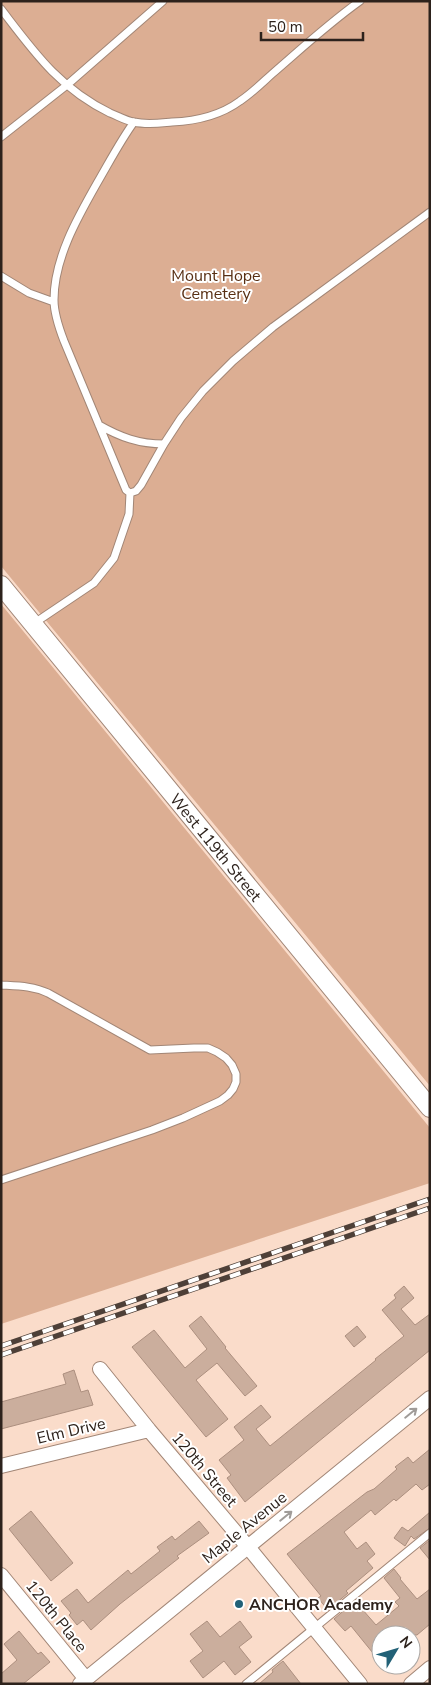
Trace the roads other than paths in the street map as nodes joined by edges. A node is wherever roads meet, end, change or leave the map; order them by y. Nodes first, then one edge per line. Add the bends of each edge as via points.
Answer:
1 (163, 1) edge
2 (360, 1) edge
3 (1, 9) edge
4 (67, 85) junction
5 (134, 122) junction
6 (1, 137) edge
7 (430, 212) edge
8 (1, 276) edge
9 (54, 302) junction
10 (98, 425) junction
11 (164, 444) junction
12 (130, 493) junction
13 (1, 585) edge
14 (33, 624) junction
15 (1, 985) edge
16 (430, 1108) edge
17 (1, 1180) edge
18 (100, 1369) dead end
19 (430, 1398) edge
20 (149, 1430) junction
21 (1, 1466) edge
22 (430, 1533) edge
23 (248, 1547) junction
24 (1, 1574) edge
25 (314, 1628) junction
26 (430, 1668) edge
27 (83, 1681) edge
28 (246, 1684) edge
29 (360, 1684) edge
30 (411, 1684) edge

1 - 4 lane
2 - 5 lane via 225,110 183,122
3 - 4 lane via 51,71
4 - 5 lane via 95,106
4 - 6 lane
5 - 9 lane via 73,229 61,259
7 - 11 lane via 233,360 203,391
8 - 9 lane via 29,293
9 - 10 lane via 64,341
10 - 11 lane via 133,441
10 - 12 lane
11 - 12 lane via 141,485
12 - 14 lane via 129,514 114,558 94,583
13 - 14 street, West 119th Street
14 - 16 street, West 119th Street
15 - 17 lane via 38,988 150,1050 208,1048 226,1058 236,1074 233,1089 228,1095 183,1118
18 - 20 street, 120th Street
23 -> 19 street, Maple Avenue
20 - 21 street, Elm Drive
20 - 23 street, 120th Street
22 - 25 lane
23 - 25 street, 120th Street
23 - 27 street, Maple Avenue
24 - 27 street, 120th Place
25 - 28 lane
25 - 29 street, 120th Street
26 - 30 street

